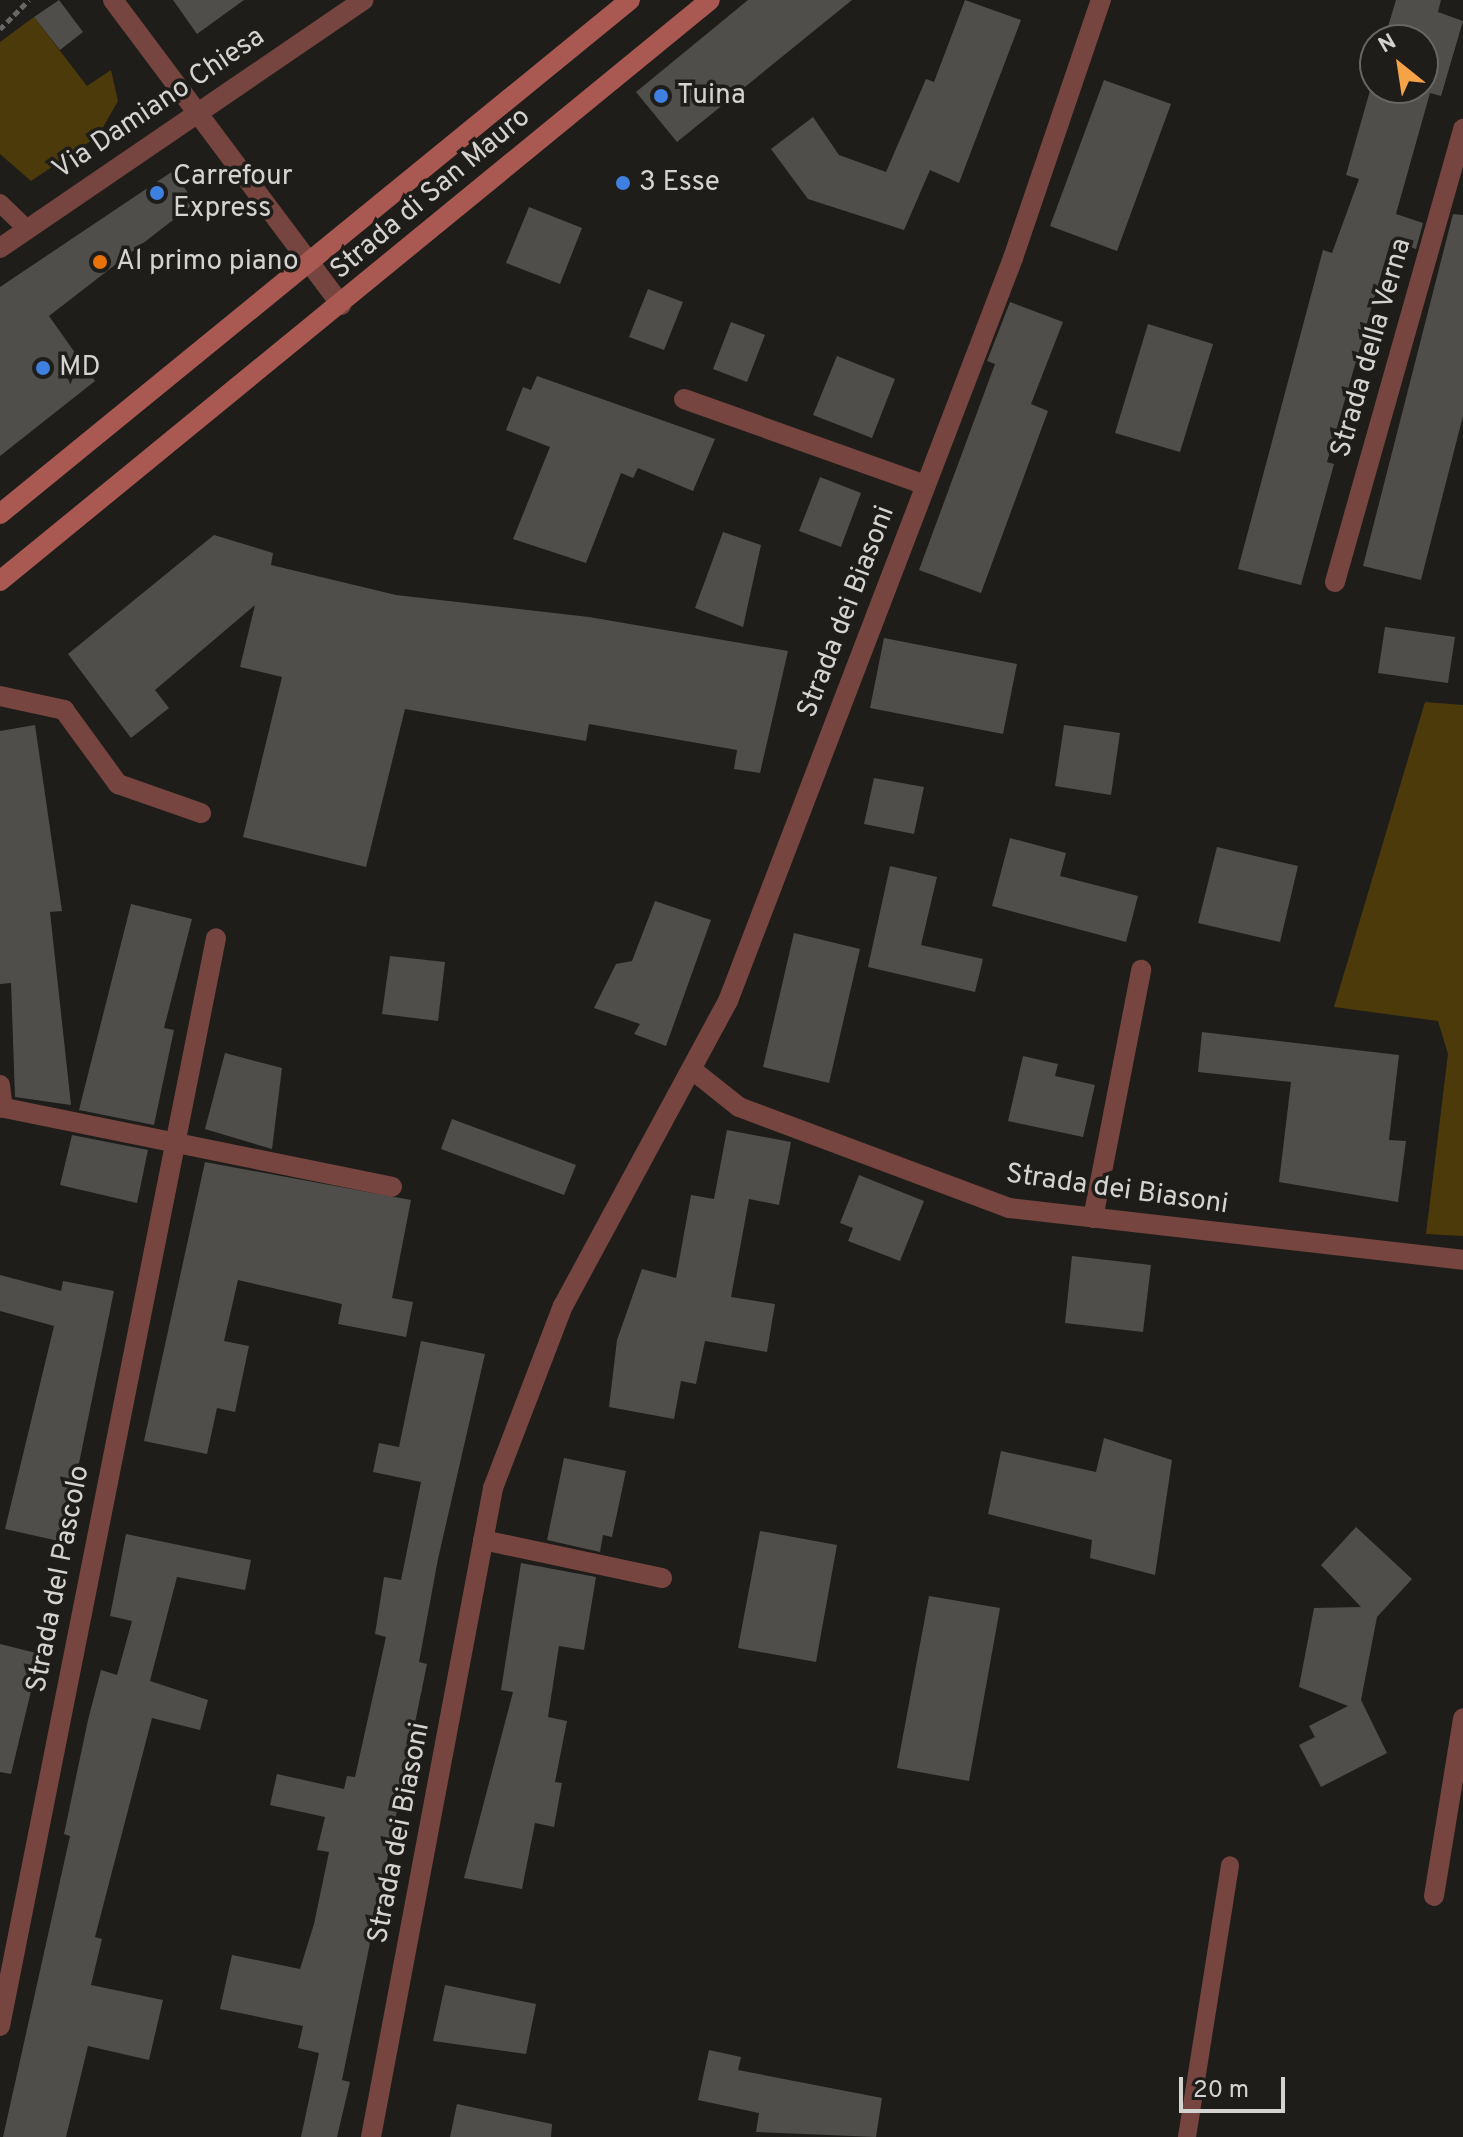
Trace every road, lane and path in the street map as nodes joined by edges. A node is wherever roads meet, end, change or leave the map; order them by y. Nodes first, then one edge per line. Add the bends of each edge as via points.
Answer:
1 (29, 0) edge
2 (113, 0) edge
3 (364, 0) edge
4 (630, 0) edge
5 (710, 0) edge
6 (1101, 0) edge
7 (0, 29) edge
8 (196, 111) junction
9 (1463, 129) edge
10 (0, 203) edge
11 (27, 229) junction
12 (0, 248) edge
13 (308, 261) junction
14 (341, 305) junction
15 (684, 399) dead end
16 (925, 485) junction
17 (0, 514) edge
18 (0, 581) edge
19 (1335, 582) dead end
20 (0, 696) edge
21 (201, 813) dead end
22 (216, 938) dead end
23 (1141, 970) dead end
24 (695, 1072) junction
25 (0, 1085) edge
26 (2, 1108) edge
27 (175, 1143) junction
28 (392, 1187) dead end
29 (1093, 1218) junction
30 (1463, 1260) edge
31 (483, 1540) junction
32 (662, 1578) dead end
33 (1463, 1718) edge
34 (1230, 1865) dead end
35 (1434, 1896) dead end
36 (0, 2026) edge
37 (371, 2137) edge
38 (1187, 2137) edge

1 - 7 path
2 - 8 street
3 - 8 street, Via Damiano Chiesa
4 - 13 main road, Strada di San Mauro
5 - 14 main road, Strada di San Mauro
6 - 16 street, Strada dei Biasoni
8 - 11 street, Via Damiano Chiesa
8 - 13 street
9 - 19 street, Strada della Verna
10 - 11 lane
11 - 12 street, Via Damiano Chiesa
13 - 14 street
13 - 17 main road, Strada di San Mauro
14 - 18 main road, Strada di San Mauro
15 - 16 street, Strada dei Biasoni
16 - 24 street, Strada dei Biasoni
20 - 21 street via 64,710 118,784
22 - 27 street, Strada del Pascolo
23 - 29 street
24 - 29 street, Strada dei Biasoni via 739,1107 1009,1208
24 - 31 street, Strada dei Biasoni via 563,1306 493,1488
25 - 26 street
26 - 27 street
27 - 28 street
27 - 36 street, Strada del Pascolo
29 - 30 street, Strada dei Biasoni
31 - 32 street
31 - 37 street, Strada dei Biasoni
33 - 35 street
34 - 38 lane

